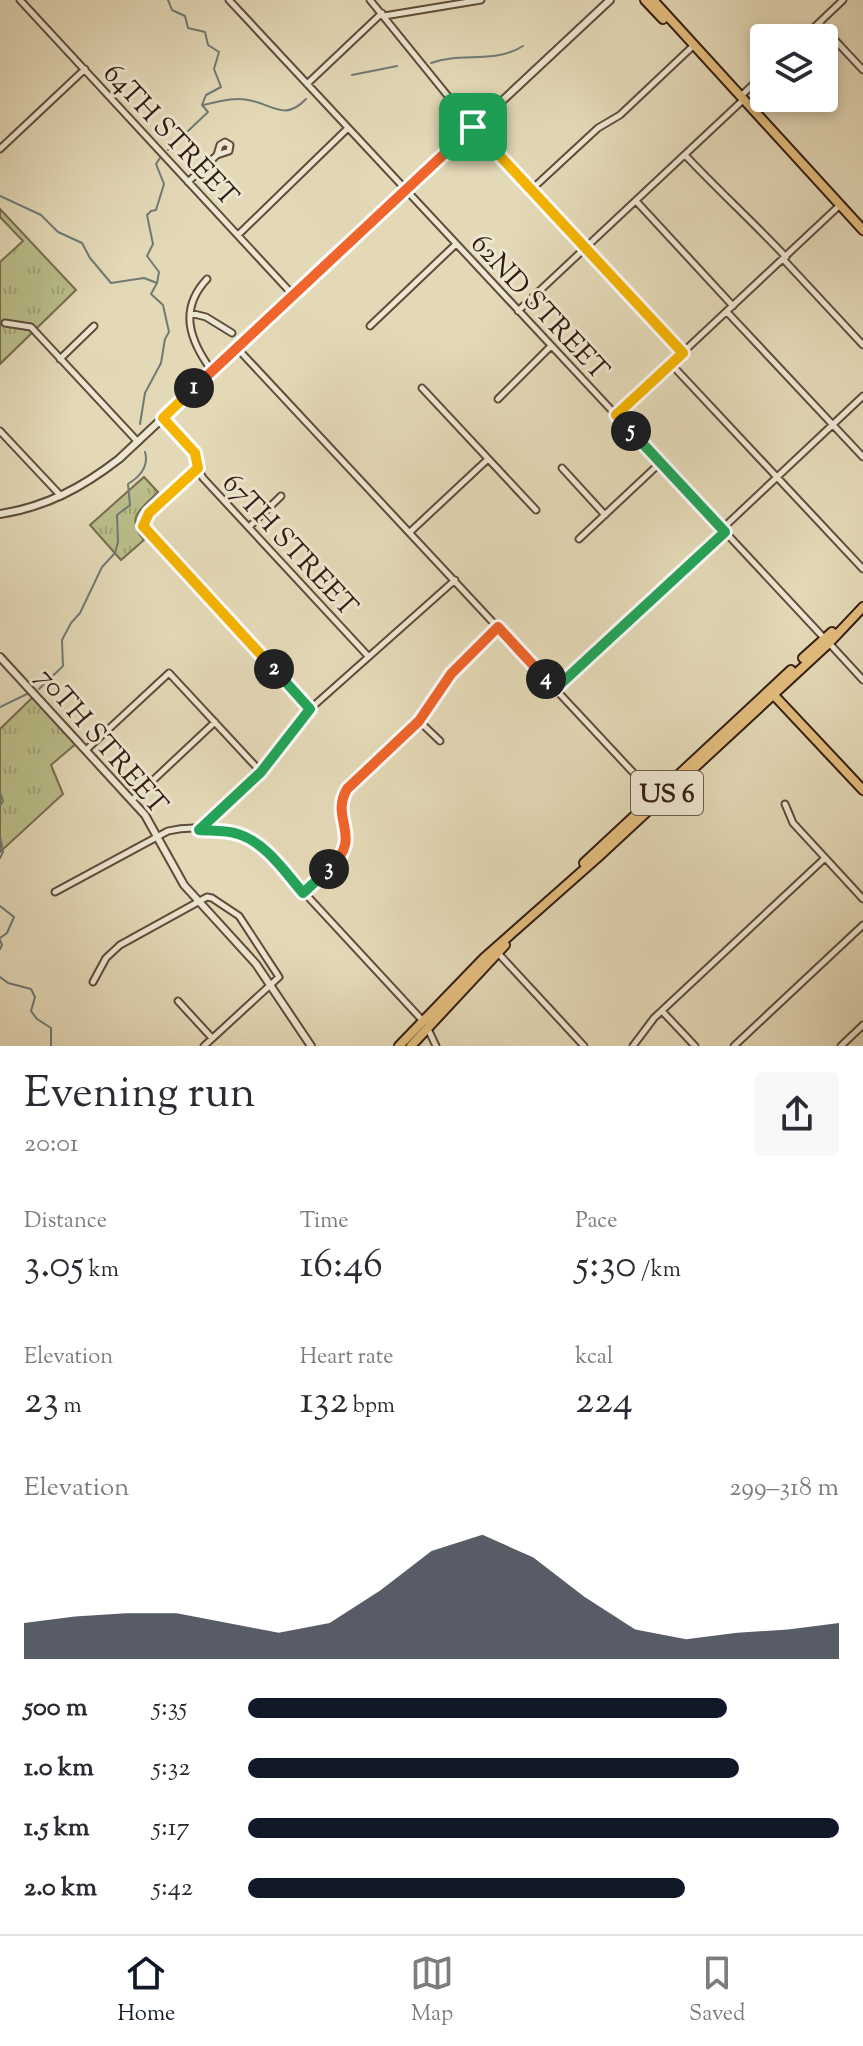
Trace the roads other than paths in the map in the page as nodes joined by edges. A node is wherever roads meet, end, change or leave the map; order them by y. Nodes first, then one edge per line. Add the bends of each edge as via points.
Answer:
1 (20, 0) edge
2 (229, 0) edge
3 (370, 0) edge
4 (481, 0) edge
5 (610, 0) edge
6 (645, 0) edge
7 (653, 0) edge
8 (843, 0) edge
9 (383, 15) junction
10 (819, 23) joint
11 (693, 46) junction
12 (85, 69) junction
13 (863, 70) edge
14 (307, 84) junction
15 (750, 90) edge
16 (742, 99) junction
17 (473, 127) junction
18 (348, 128) junction
19 (0, 149) edge
20 (217, 155) dead end
21 (685, 155) junction
22 (188, 182) junction
23 (406, 190) junction
24 (531, 190) junction
25 (636, 201) junction
26 (840, 205) junction
27 (863, 230) edge
28 (238, 235) junction
29 (456, 244) junction
30 (586, 248) junction
31 (784, 258) junction
32 (207, 279) dead end
33 (293, 295) junction
34 (733, 306) junction
35 (518, 311) junction
36 (727, 312) junction
37 (190, 313) junction
38 (5, 323) dead end
39 (94, 326) dead end
40 (370, 326) dead end
41 (232, 333) dead end
42 (863, 345) edge
43 (551, 346) junction
44 (237, 348) junction
45 (683, 353) junction
46 (60, 359) junction
47 (671, 364) junction
48 (212, 371) junction
49 (422, 388) dead end
50 (863, 396) edge
51 (498, 399) dead end
52 (616, 415) junction
53 (163, 418) junction
54 (833, 425) junction
55 (0, 431) edge
56 (138, 442) junction
57 (863, 457) edge
58 (488, 459) junction
59 (660, 463) junction
60 (198, 468) junction
61 (562, 468) dead end
62 (777, 477) junction
63 (61, 496) junction
64 (281, 496) dead end
65 (536, 510) dead end
66 (0, 514) edge
67 (605, 515) junction
68 (249, 527) junction
69 (723, 530) junction
70 (410, 532) junction
71 (579, 539) dead end
72 (863, 569) edge
73 (455, 580) junction
74 (863, 606) edge
75 (498, 627) junction
76 (827, 641) junction
77 (368, 656) junction
78 (0, 657) edge
79 (863, 680) edge
80 (555, 689) junction
81 (771, 692) junction
82 (310, 709) junction
83 (419, 721) junction
84 (215, 722) junction
85 (440, 741) dead end
86 (86, 750) junction
87 (261, 772) junction
88 (863, 790) edge
89 (657, 798) junction
90 (132, 800) junction
91 (785, 804) dead end
92 (199, 830) junction
93 (157, 836) junction
94 (825, 858) junction
95 (55, 892) dead end
96 (303, 893) junction
97 (863, 899) edge
98 (199, 901) junction
99 (863, 925) edge
100 (496, 951) junction
101 (93, 982) dead end
102 (270, 985) junction
103 (178, 1001) dead end
104 (662, 1011) junction
105 (426, 1025) junction
106 (863, 1025) edge
107 (212, 1038) junction
108 (204, 1046) edge
109 (311, 1046) edge
110 (399, 1046) edge
111 (411, 1046) edge
112 (436, 1046) edge
113 (584, 1046) edge
114 (633, 1046) edge
115 (695, 1046) edge
116 (734, 1046) edge
117 (841, 1046) edge

1 - 12 street, 64TH STREET
2 - 14 street, 62ND STREET
3 - 9 street
4 - 9 street
5 - 17 street
6 - 11 main road
7 - 11 main road
8 - 10 street
9 - 14 street
9 - 17 street
10 - 13 street
11 - 16 main road
11 - 24 street
12 - 19 street
12 - 22 street, 64TH STREET
14 - 18 street, 62ND STREET
15 - 16 street
16 - 21 street
16 - 26 main road
17 - 23 street
17 - 24 street
18 - 23 street, 62ND STREET
18 - 28 street
20 - 22 street
21 - 25 street
21 - 31 street
22 - 28 street, 64TH STREET
23 - 29 street, 62ND STREET
23 - 33 street
24 - 30 street
25 - 30 street
25 - 34 street
26 - 27 main road
26 - 31 street
28 - 33 street, 64TH STREET
29 - 35 street, 62ND STREET
29 - 40 street
30 - 35 street
30 - 45 street
31 - 34 street
31 - 42 street
32 - 37 street
33 - 44 street
34 - 36 street
35 - 43 street, 62ND STREET
36 - 45 street
36 - 54 street
37 - 41 street
37 - 48 street via 191,335
38 - 46 street via 31,327
39 - 46 street
43 - 51 street
43 - 52 street, 62ND STREET
44 - 48 street
44 - 70 street
45 - 47 street
46 - 56 street
47 - 52 street
47 - 62 street
48 - 53 street
49 - 58 street
50 - 54 street
52 - 59 street, 62ND STREET
53 - 56 street
53 - 60 street, 67TH STREET via 195,453
54 - 57 street
54 - 62 street
55 - 63 street
56 - 63 street via 108,468
58 - 65 street
58 - 70 street
59 - 67 street
59 - 69 street, 62ND STREET
60 - 68 street, 67TH STREET
60 - 82 street via 149,513 143,523 146,532
61 - 67 street
62 - 69 street
62 - 72 street
63 - 66 street
64 - 68 street
67 - 71 street
68 - 77 street, 67TH STREET
69 - 76 street, 62ND STREET
69 - 80 street
70 - 73 street
73 - 75 street
73 - 77 street
74 - 76 main road, US 6
75 - 80 street
75 - 83 street via 451,674
76 - 79 street, 62ND STREET
76 - 81 main road, US 6
77 - 82 street
78 - 86 street, 70TH STREET
80 - 89 street
81 - 88 main road
81 - 89 main road, US 6
82 - 87 street
83 - 85 street
83 - 96 street via 347,789 342,803 345,851
84 - 86 street via 169,673
84 - 87 street
84 - 90 street
86 - 90 street, 70TH STREET
87 - 92 street
89 - 100 main road, US 6
90 - 93 street, 70TH STREET
91 - 94 street via 793,823
92 - 93 street via 176,829
92 - 96 street via 250,839
93 - 95 street
93 - 98 street, 70TH STREET
94 - 97 street
94 - 104 street
96 - 105 street
98 - 101 street via 120,945
98 - 102 street, 70TH STREET
98 - 102 street via 212,898 239,916 278,973
99 - 116 street
100 - 105 main road, US 6
100 - 113 street
102 - 107 street
102 - 109 street, 70TH STREET
103 - 107 street
104 - 114 street
104 - 115 street
105 - 110 main road, US 6
105 - 111 main road, US 6
105 - 112 street
106 - 117 street
107 - 108 street

